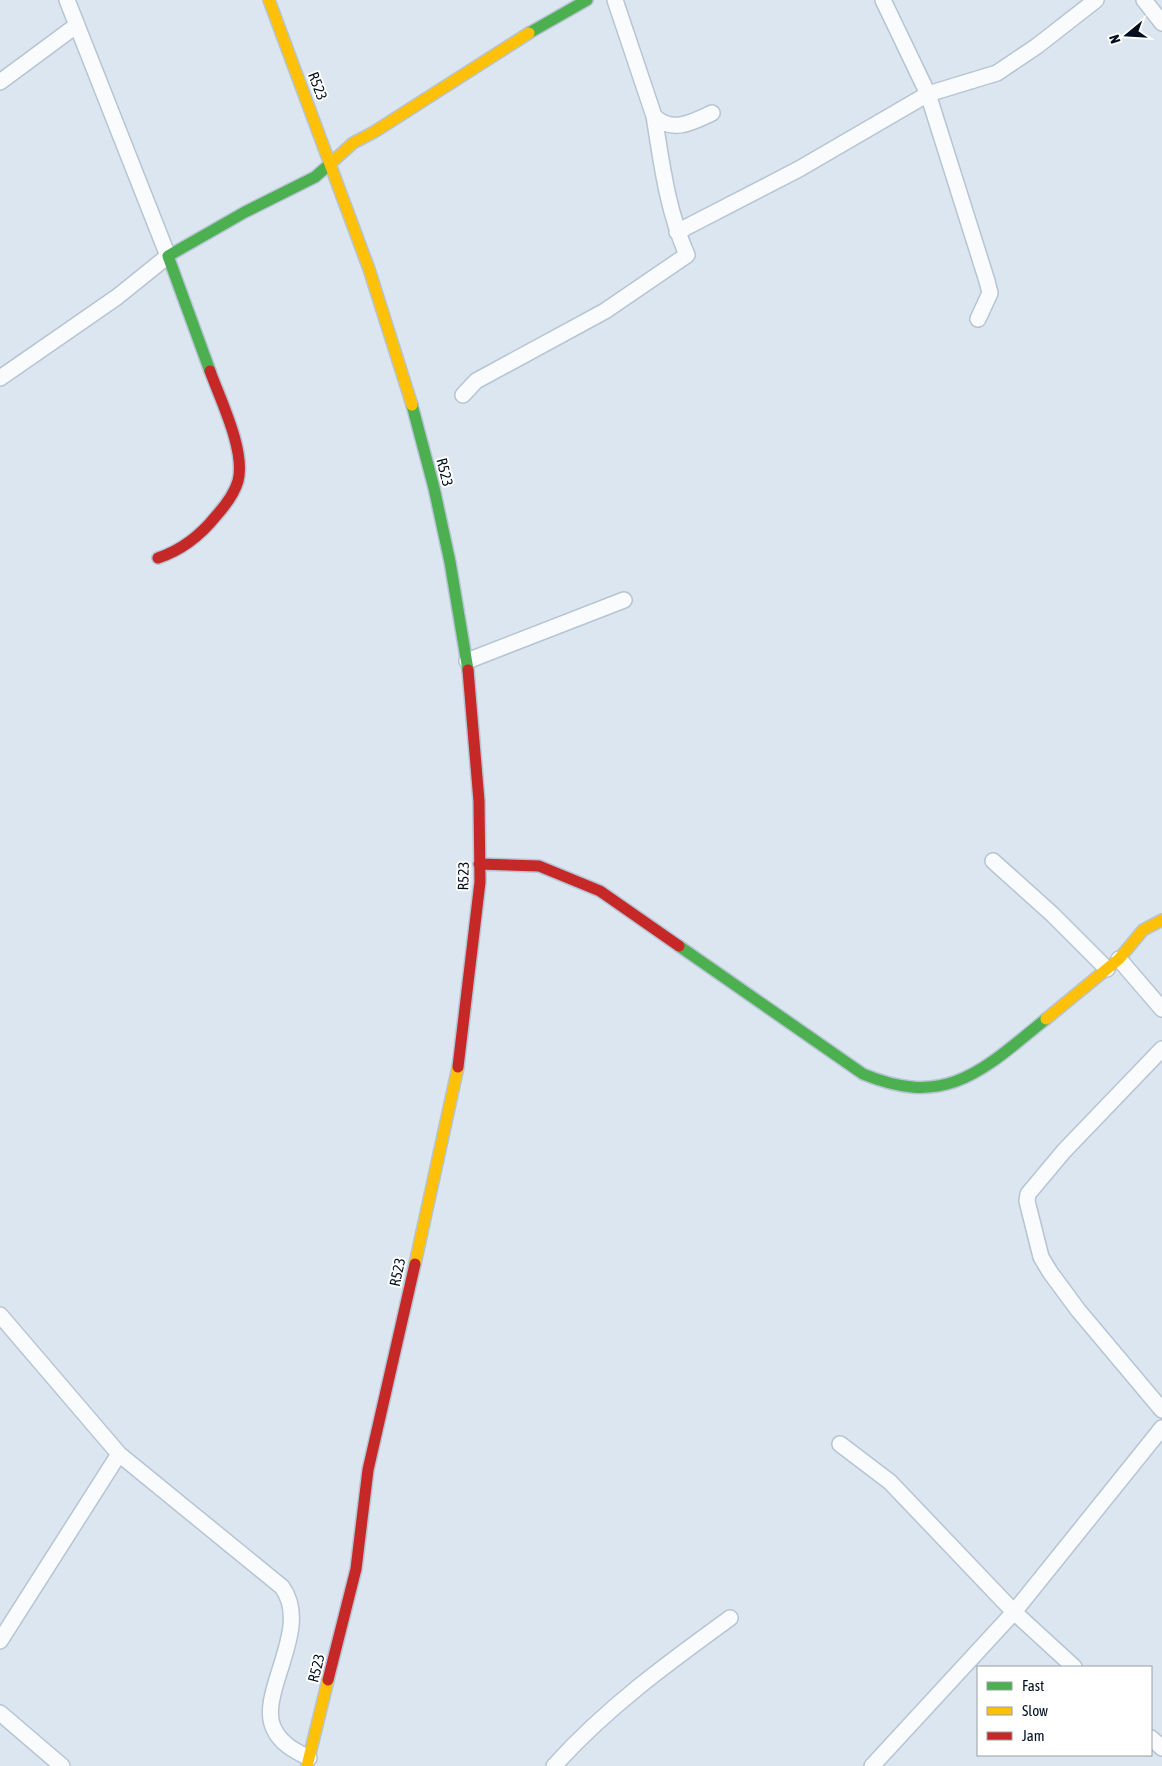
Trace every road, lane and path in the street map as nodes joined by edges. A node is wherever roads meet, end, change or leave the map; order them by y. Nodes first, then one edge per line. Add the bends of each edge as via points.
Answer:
1 (67, 0) edge
2 (269, 0) edge
3 (587, 0) edge
4 (615, 0) edge
5 (883, 0) edge
6 (1096, 0) edge
7 (1144, 0) edge
8 (1162, 23) edge
9 (77, 25) junction
10 (0, 82) edge
11 (928, 94) junction
12 (712, 113) dead end
13 (654, 116) junction
14 (330, 162) junction
15 (677, 232) junction
16 (168, 256) junction
17 (978, 320) dead end
18 (0, 378) edge
19 (464, 395) dead end
20 (158, 558) dead end
21 (624, 600) dead end
22 (467, 661) junction
23 (993, 861) dead end
24 (479, 864) junction
25 (1162, 920) edge
26 (1119, 959) junction
27 (1107, 969) junction
28 (1162, 1009) edge
29 (1162, 1049) edge
30 (0, 1315) edge
31 (1162, 1410) edge
32 (1162, 1428) edge
33 (840, 1444) dead end
34 (118, 1454) junction
35 (1014, 1612) junction
36 (730, 1618) dead end
37 (0, 1641) edge
38 (1073, 1666) edge
39 (0, 1713) edge
40 (1152, 1739) edge
41 (1162, 1748) edge
42 (308, 1762) edge
43 (62, 1766) edge
44 (554, 1766) edge
45 (872, 1766) edge

1 - 9 street
2 - 14 main road, R523 / R523
3 - 14 main road via 353,143
4 - 13 street
5 - 11 street
6 - 11 street via 997,72
7 - 8 street
9 - 10 street
9 - 16 street
11 - 15 street via 791,173
11 - 17 street via 990,293
12 - 13 street via 690,123 672,126 661,123
13 - 15 street via 666,197
14 - 16 main road via 314,177
14 - 22 main road, R523 / R523 via 369,269 417,422 450,562
15 - 19 street via 687,255 605,310 476,381
16 - 18 street via 117,297
16 - 20 main road via 231,430 240,464 238,481 230,499 206,529 178,551
21 - 22 street
22 - 24 main road, R523 / R523 via 479,801
23 - 27 street
24 - 27 main road via 538,866 600,891 863,1074 906,1087 949,1084 970,1075
24 - 42 main road, R523 / R523 via 480,882 456,1082 368,1470 356,1569
25 - 26 main road via 1143,930
26 - 27 main road
26 - 28 street
29 - 31 street via 1064,1151 1028,1194 1027,1201 1041,1258 1050,1272
30 - 34 street
32 - 35 street
33 - 35 street via 890,1482
34 - 37 street
34 - 42 street via 282,1587 288,1596 292,1624 271,1706 272,1727 291,1749
35 - 38 street
35 - 45 street
36 - 44 street via 642,1682
39 - 43 street
40 - 41 street

